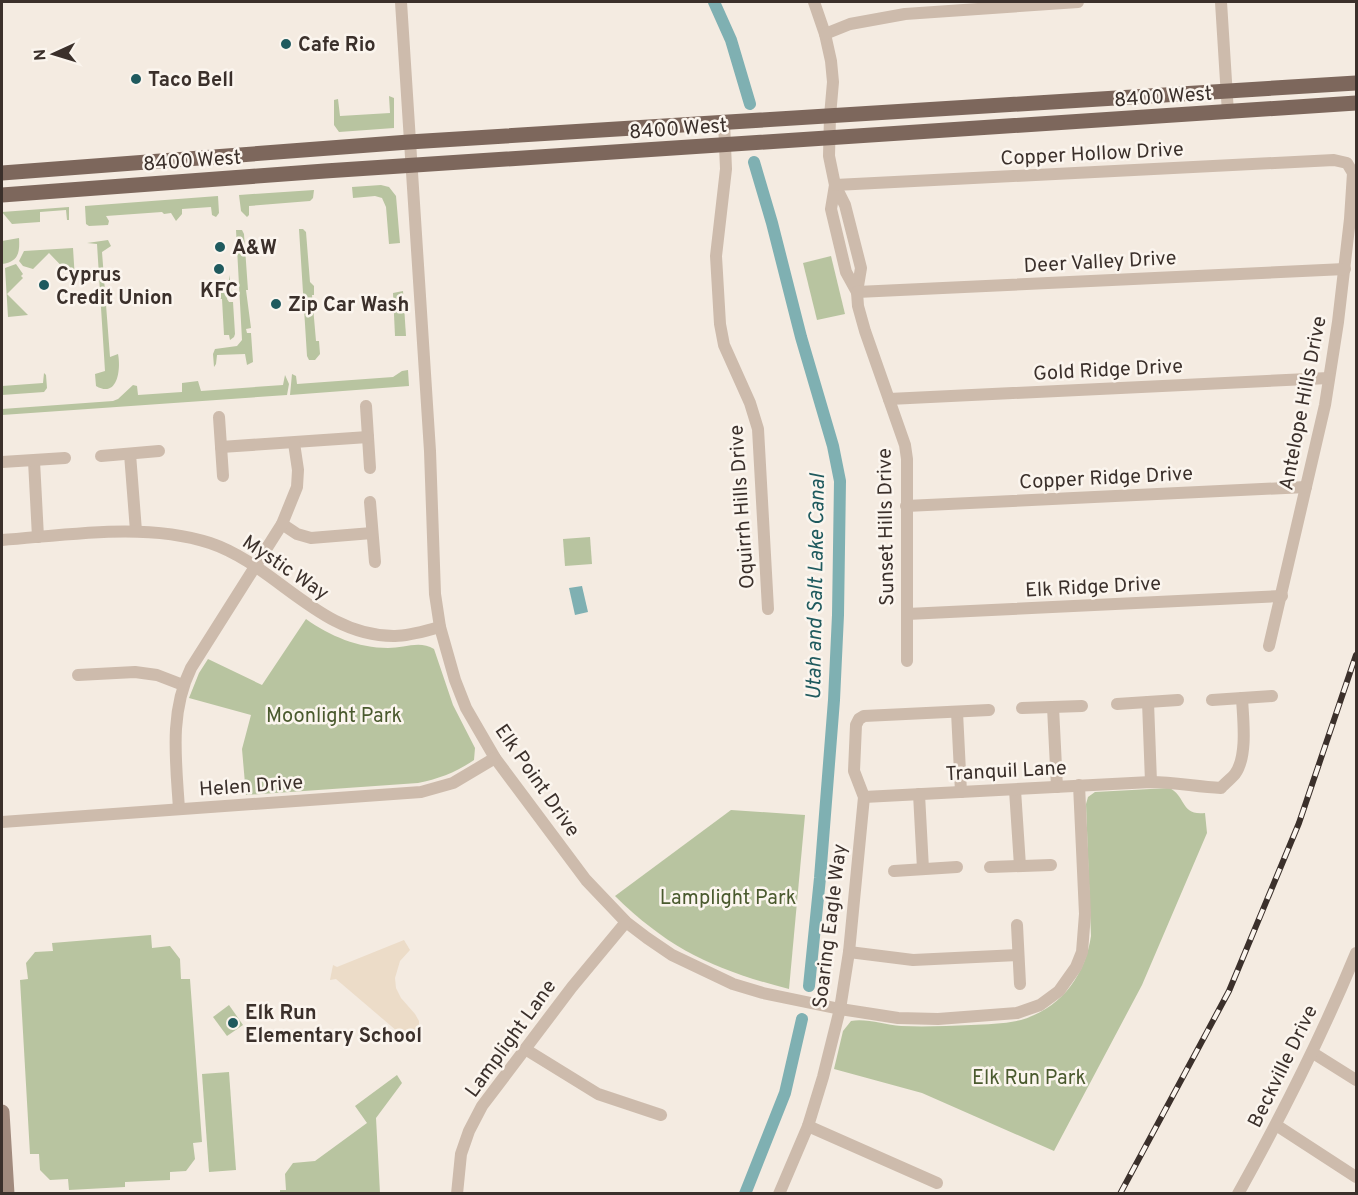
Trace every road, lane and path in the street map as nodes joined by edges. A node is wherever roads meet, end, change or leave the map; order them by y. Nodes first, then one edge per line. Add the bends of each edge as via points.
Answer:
1 (401, 2) edge
2 (814, 2) edge
3 (1078, 2) edge
4 (1221, 2) edge
5 (939, 6) edge
6 (825, 34) junction
7 (1356, 83) edge
8 (1227, 92) junction
9 (1356, 103) edge
10 (1228, 113) junction
11 (830, 116) junction
12 (724, 122) junction
13 (829, 139) junction
14 (409, 142) junction
15 (726, 146) junction
16 (1349, 165) joint
17 (411, 166) junction
18 (2, 173) edge
19 (835, 185) junction
20 (2, 195) edge
21 (1345, 269) junction
22 (857, 292) junction
23 (1329, 378) junction
24 (889, 399) junction
25 (366, 406) dead end
26 (219, 417) dead end
27 (368, 437) junction
28 (294, 443) junction
29 (221, 447) junction
30 (159, 451) dead end
31 (130, 454) junction
32 (101, 456) dead end
33 (65, 458) dead end
34 (34, 461) junction
35 (2, 462) edge
36 (370, 468) dead end
37 (223, 476) dead end
38 (1306, 487) junction
39 (370, 502) dead end
40 (906, 506) junction
41 (282, 524) junction
42 (136, 531) junction
43 (372, 533) junction
44 (39, 537) junction
45 (2, 540) edge
46 (375, 562) dead end
47 (257, 566) junction
48 (1282, 596) junction
49 (768, 609) dead end
50 (907, 614) junction
51 (440, 627) junction
52 (1269, 646) dead end
53 (907, 661) dead end
54 (78, 675) dead end
55 (183, 685) junction
56 (1272, 696) dead end
57 (1242, 698) junction
58 (1178, 700) dead end
59 (1212, 700) dead end
60 (1148, 702) junction
61 (1118, 704) dead end
62 (1082, 706) dead end
63 (1053, 707) junction
64 (1022, 708) dead end
65 (989, 710) dead end
66 (957, 712) junction
67 (495, 758) junction
68 (1151, 782) junction
69 (1078, 785) junction
70 (1057, 787) junction
71 (1016, 790) junction
72 (961, 792) junction
73 (919, 794) junction
74 (864, 797) junction
75 (179, 809) junction
76 (2, 822) edge
77 (1051, 865) dead end
78 (1020, 866) junction
79 (957, 867) dead end
80 (990, 867) dead end
81 (923, 869) junction
82 (894, 871) dead end
83 (626, 922) junction
84 (1017, 926) dead end
85 (849, 952) junction
86 (1018, 955) junction
87 (1356, 957) edge
88 (1020, 984) dead end
89 (840, 1009) junction
90 (525, 1049) junction
91 (1313, 1053) junction
92 (1356, 1080) edge
93 (2, 1112) edge
94 (661, 1115) dead end
95 (1276, 1125) junction
96 (808, 1126) junction
97 (1356, 1177) edge
98 (937, 1183) dead end
99 (7, 1194) edge
100 (457, 1194) edge
101 (779, 1194) edge
102 (1238, 1194) edge

1 - 14 street, Elk Point Drive
2 - 6 street, Sunset Hills Drive
3 - 5 street
4 - 8 street
5 - 6 street via 850,24
6 - 11 street, Sunset Hills Drive via 833,82
7 - 8 main road, 8400 West
8 - 10 street
8 - 11 main road, 8400 West
9 - 10 main road, 8400 West
10 - 13 main road, 8400 West
11 - 12 main road, 8400 West
11 - 13 street, Sunset Hills Drive
12 - 14 main road, 8400 West
12 - 15 street, Oquirrh Hills Drive
13 - 15 main road, 8400 West
13 - 19 street, Sunset Hills Drive
14 - 17 street, Elk Point Drive
14 - 18 main road, 8400 West
15 - 17 main road, 8400 West
15 - 49 street, Oquirrh Hills Drive via 716,256 720,324 724,345 758,429
16 - 19 street, Copper Hollow Drive via 1334,160
16 - 21 street, Antelope Hills Drive via 1353,173
17 - 20 main road, 8400 West
17 - 51 street, Elk Point Drive
19 - 22 street, Sunset Hills Drive via 831,208 846,272
21 - 22 street, Deer Valley Drive
21 - 23 street, Antelope Hills Drive
22 - 24 street, Sunset Hills Drive via 865,331
23 - 24 street, Gold Ridge Drive
23 - 38 street, Antelope Hills Drive
24 - 40 street, Sunset Hills Drive via 905,445
25 - 27 street
26 - 29 street
27 - 28 street
27 - 36 street
28 - 29 street
28 - 41 street via 297,487
29 - 37 street
30 - 31 street
31 - 32 street
31 - 42 street
33 - 34 street
34 - 35 street
34 - 44 street
38 - 40 street, Copper Ridge Drive
38 - 48 street, Antelope Hills Drive
39 - 43 street
40 - 50 street, Sunset Hills Drive
41 - 43 street via 311,538
41 - 47 street
42 - 44 street, Mystic Way
42 - 47 street, Mystic Way via 210,543
43 - 46 street
44 - 45 street, Mystic Way
47 - 51 street, Mystic Way via 310,607 349,628 394,636
47 - 55 street
48 - 50 street, Elk Ridge Drive
48 - 52 street, Antelope Hills Drive
50 - 53 street, Sunset Hills Drive
51 - 67 street, Elk Point Drive via 466,708
54 - 55 street via 135,672
55 - 75 street via 175,737
56 - 57 street
57 - 59 street
57 - 68 street, Tranquil Lane via 1244,738 1239,763 1236,773 1221,788
58 - 60 street
60 - 61 street
60 - 68 street
62 - 63 street
63 - 64 street
63 - 70 street
65 - 66 street
66 - 72 street
66 - 74 street via 859,719 854,771
67 - 75 street, Helen Drive via 453,783 421,792
67 - 83 street, Elk Point Drive via 586,880
68 - 69 street, Tranquil Lane
69 - 70 street, Tranquil Lane
69 - 89 street, Elk Point Drive via 1085,914 1082,952 1059,991 1040,1005 1017,1013 918,1019
70 - 71 street, Tranquil Lane
71 - 72 street, Tranquil Lane
71 - 78 street
72 - 73 street, Tranquil Lane
73 - 74 street, Tranquil Lane
73 - 81 street
74 - 85 street, Soaring Eagle Way
75 - 76 street, Helen Drive
77 - 78 street
78 - 80 street
79 - 81 street
81 - 82 street
83 - 89 street, Elk Point Drive via 672,955 733,984
83 - 90 street, Lamplight Lane
84 - 86 street
85 - 86 street via 913,960
85 - 89 street, Soaring Eagle Way
86 - 88 street
87 - 91 street, Beckville Drive
89 - 96 street, Soaring Eagle Way
90 - 94 street via 598,1094
90 - 100 street, Lamplight Lane via 482,1106 469,1131 461,1154
91 - 92 street
91 - 95 street, Beckville Drive
93 - 99 street
95 - 97 street
95 - 102 street, Beckville Drive
96 - 98 street
96 - 101 street, Soaring Eagle Way

